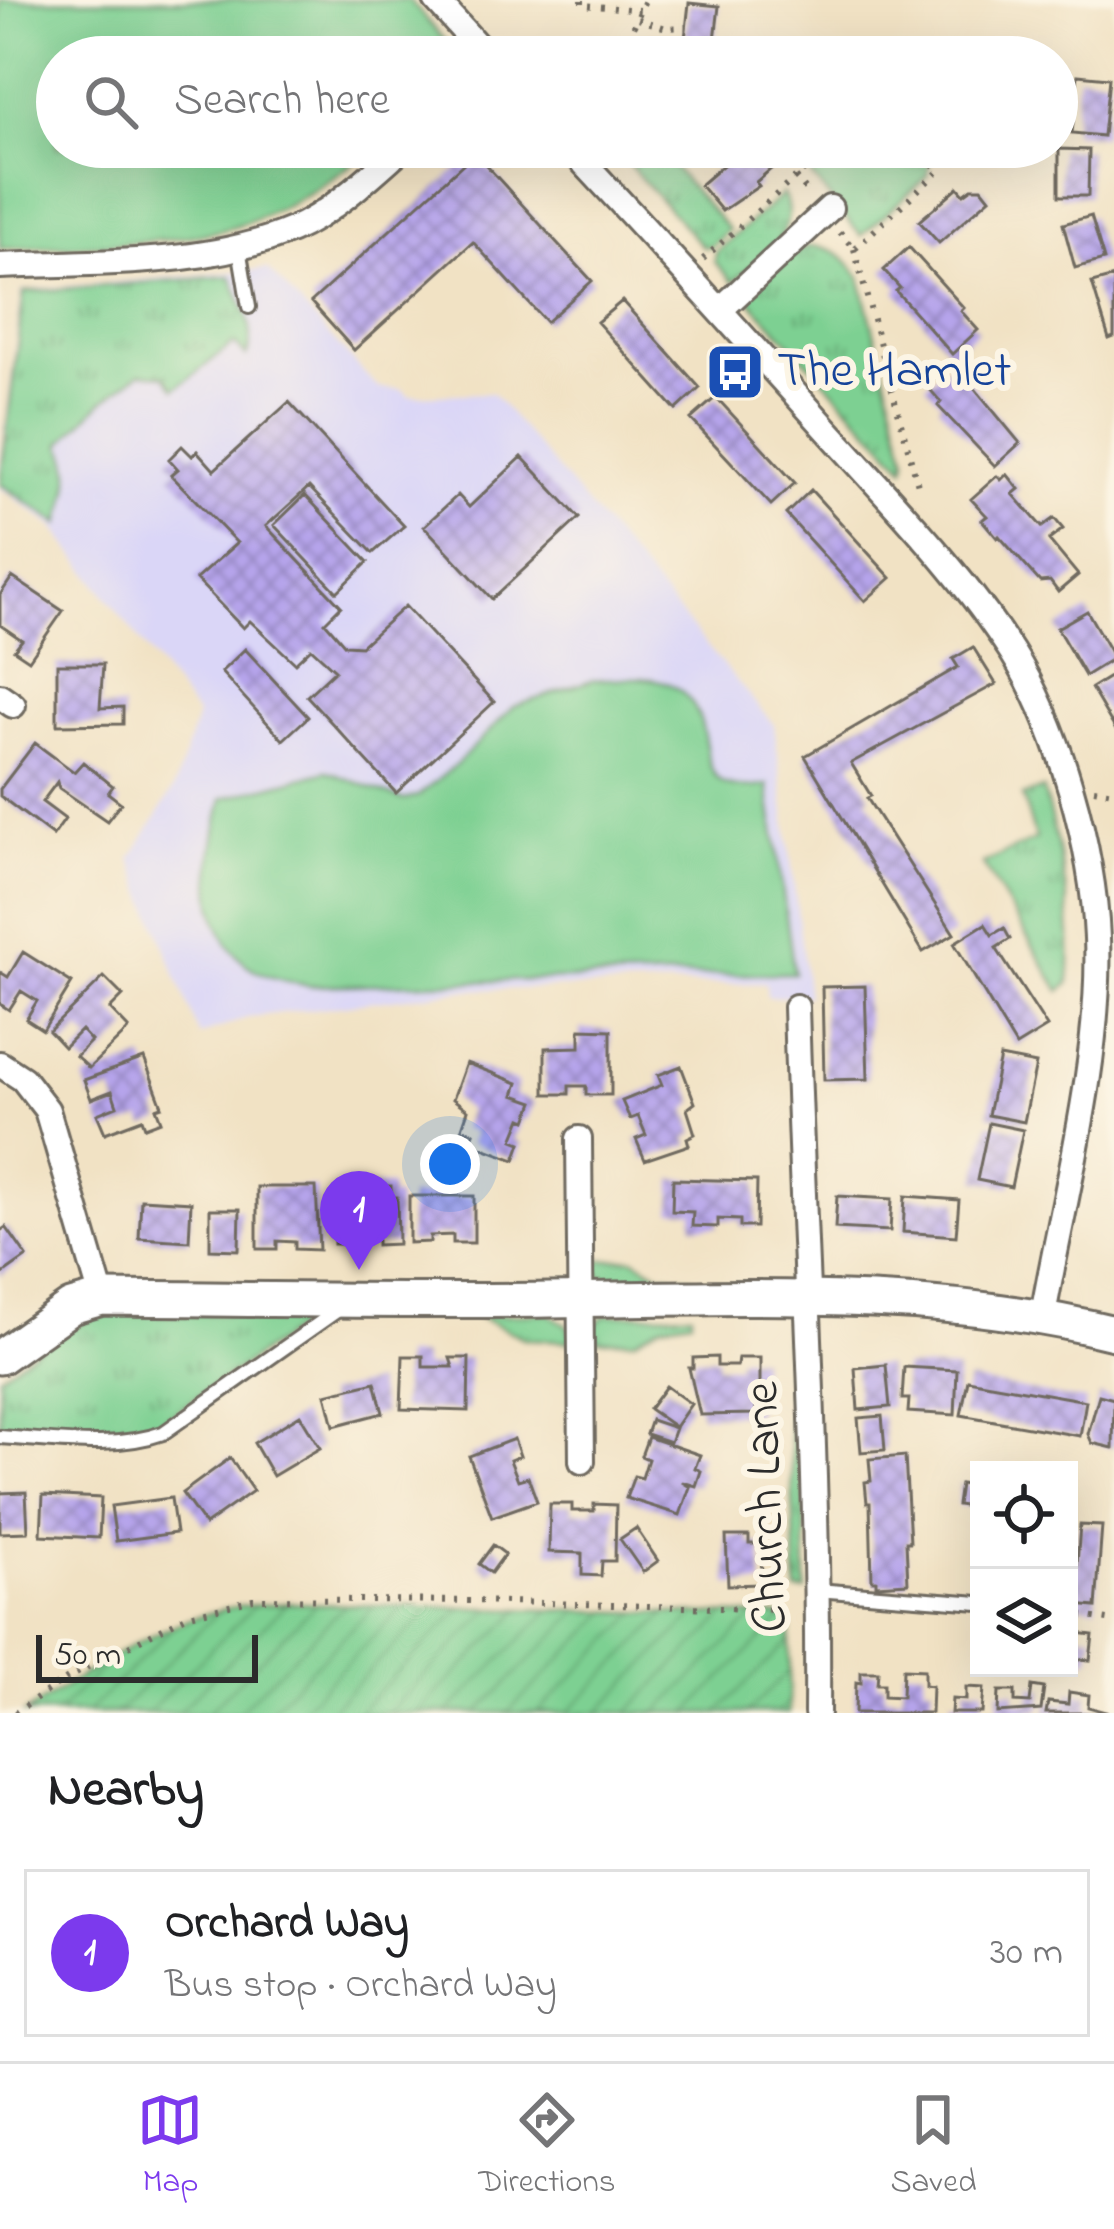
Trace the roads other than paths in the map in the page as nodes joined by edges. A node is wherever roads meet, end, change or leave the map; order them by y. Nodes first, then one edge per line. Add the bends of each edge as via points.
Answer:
1 (436, 0) edge
2 (468, 36) edge
3 (376, 168) edge
4 (588, 168) edge
5 (827, 211) road end
6 (238, 248) junction
7 (0, 266) edge
8 (249, 307) dead end
9 (720, 310) junction
10 (796, 1007) dead end
11 (0, 1064) edge
12 (579, 1139) dead end
13 (102, 1298) junction
14 (805, 1298) junction
15 (581, 1300) junction
16 (349, 1303) junction
17 (1042, 1315) junction
18 (1114, 1333) edge
19 (0, 1357) edge
20 (0, 1437) edge
21 (582, 1461) dead end
22 (818, 1599) junction
23 (970, 1603) edge
24 (817, 1713) edge

1 - 2 street
3 - 6 street via 309,220
4 - 9 street
5 - 9 street
6 - 7 street
6 - 8 lane
9 - 17 street via 965,586 1016,658 1061,763 1093,889 1096,966 1088,1063
10 - 14 street, Church Lane
11 - 13 street via 47,1110
12 - 15 street
13 - 16 street
13 - 19 street via 71,1307
14 - 15 street
14 - 17 street
14 - 22 street, Church Lane
15 - 16 street
15 - 21 street
16 - 20 lane via 163,1433 114,1443
17 - 18 street
22 - 23 lane
22 - 24 street, Church Lane

